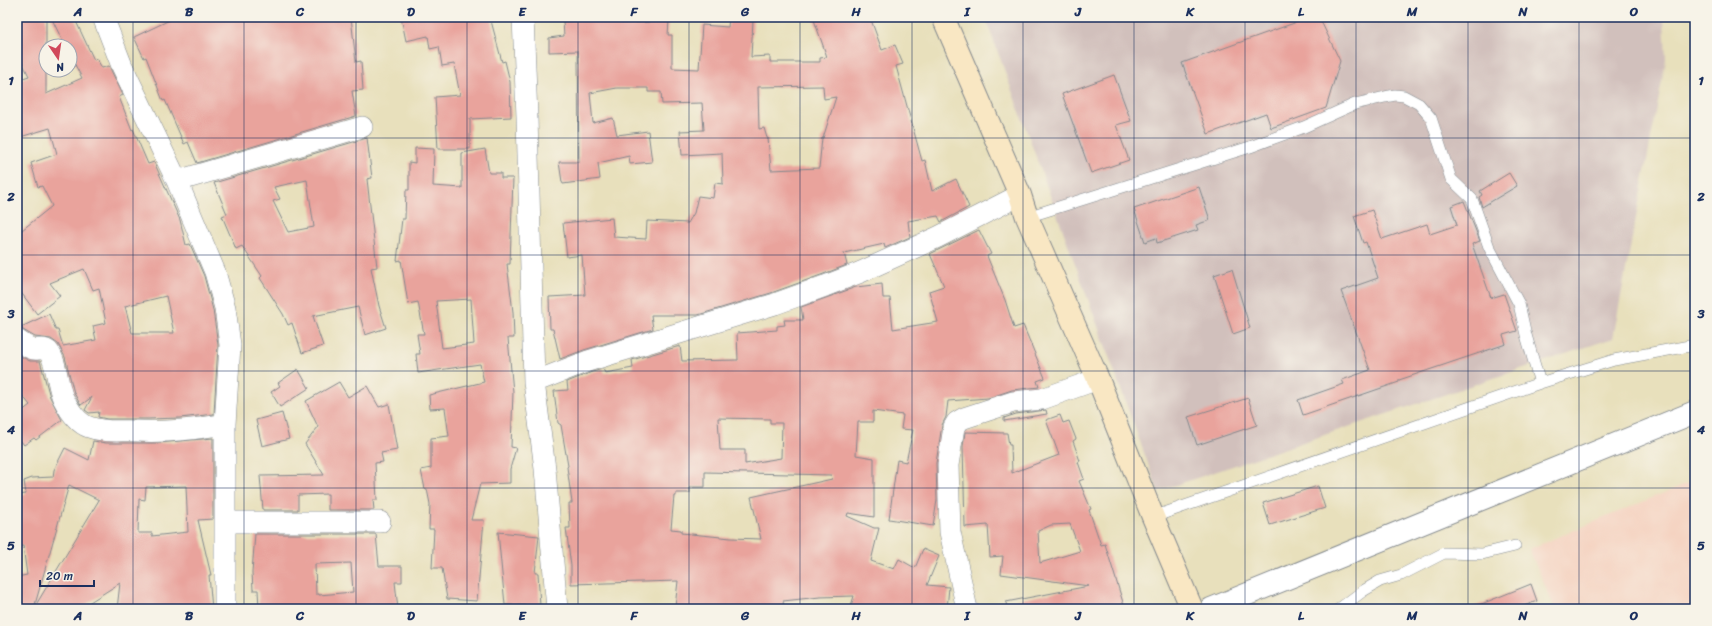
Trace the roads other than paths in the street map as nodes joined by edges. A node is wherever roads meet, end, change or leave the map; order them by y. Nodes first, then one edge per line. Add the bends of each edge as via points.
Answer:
1 (102, 17) edge
2 (523, 17) edge
3 (943, 17) edge
4 (362, 127) dead end
5 (177, 182) junction
6 (1020, 195) junction
7 (1027, 217) junction
8 (17, 340) edge
9 (1695, 344) edge
10 (1098, 379) junction
11 (534, 382) junction
12 (1540, 383) junction
13 (1695, 412) edge
14 (225, 424) junction
15 (1153, 517) junction
16 (225, 522) junction
17 (380, 522) dead end
18 (1515, 546) dead end
19 (225, 609) edge
20 (557, 609) edge
21 (967, 609) edge
22 (1192, 609) edge
23 (1211, 609) edge
24 (1339, 609) edge

1 - 5 street via 122,66
2 - 11 street
3 - 6 main road
4 - 5 street
5 - 14 street via 215,272 225,308 230,345
6 - 7 main road
6 - 11 street via 938,237 826,286 775,304 588,360
7 - 10 main road
7 - 12 lane via 1250,147 1355,104 1385,96 1404,96 1419,104 1430,118 1451,179 1472,199 1489,247 1519,304
8 - 14 street via 33,349 48,351 63,397 77,419 88,427 151,433
9 - 12 lane via 1614,360
10 - 15 main road
10 - 21 street via 1042,399 1013,402 964,418 954,427 948,465 950,532
11 - 20 street via 545,469
12 - 15 lane
13 - 23 street
14 - 16 street
15 - 22 main road
16 - 17 street
16 - 19 street
18 - 24 lane via 1482,554 1444,553 1402,575 1380,581

